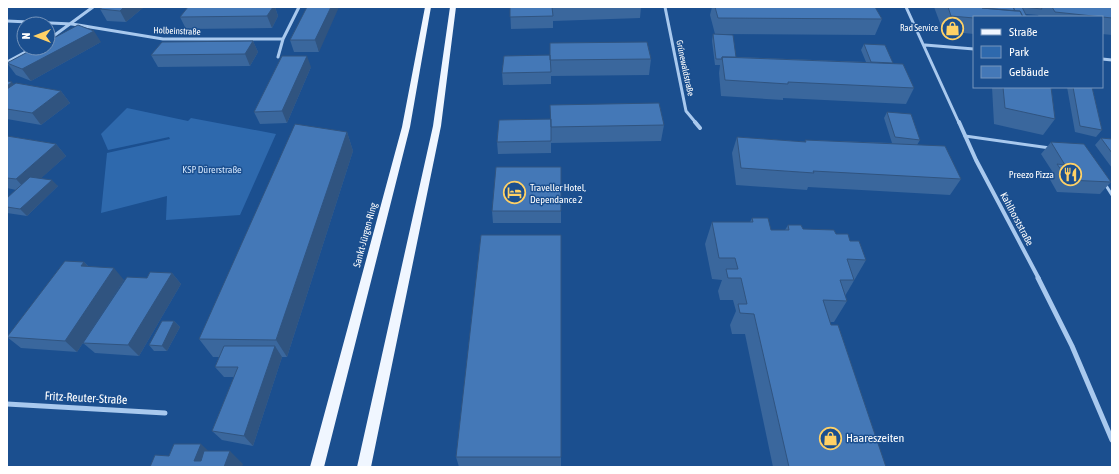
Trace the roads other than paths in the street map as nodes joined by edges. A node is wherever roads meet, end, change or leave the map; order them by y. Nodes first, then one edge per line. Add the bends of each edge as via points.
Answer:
1 (93, 7) edge
2 (299, 7) edge
3 (428, 7) edge
4 (453, 7) edge
5 (665, 7) edge
6 (906, 7) edge
7 (7, 21) edge
8 (72, 24) junction
9 (56, 35) edge
10 (283, 39) junction
11 (925, 45) junction
12 (973, 49) edge
13 (18, 56) edge
14 (278, 58) dead end
15 (7, 62) edge
16 (700, 128) dead end
17 (965, 136) junction
18 (1056, 148) edge
19 (1104, 183) edge
20 (1112, 195) edge
21 (7, 404) edge
22 (165, 412) dead end
23 (1112, 440) edge
24 (317, 467) edge
25 (364, 467) edge

1 - 8 street
2 - 10 street
3 - 24 main road, Sankt-Jürgen-Ring via 406,128
4 - 25 main road via 437,126
5 - 16 street, Grünewaldstraße via 686,111
6 - 11 street, Kahlhorststraße
7 - 8 street, Holbeinstraße
8 - 9 street
8 - 10 street, Holbeinstraße via 163,39
10 - 14 street
11 - 12 street
11 - 17 street, Kahlhorststraße
13 - 15 street
17 - 18 lane
17 - 23 street, Kahlhorststraße via 1072,346
19 - 20 lane
21 - 22 street, Fritz-Reuter-Straße

